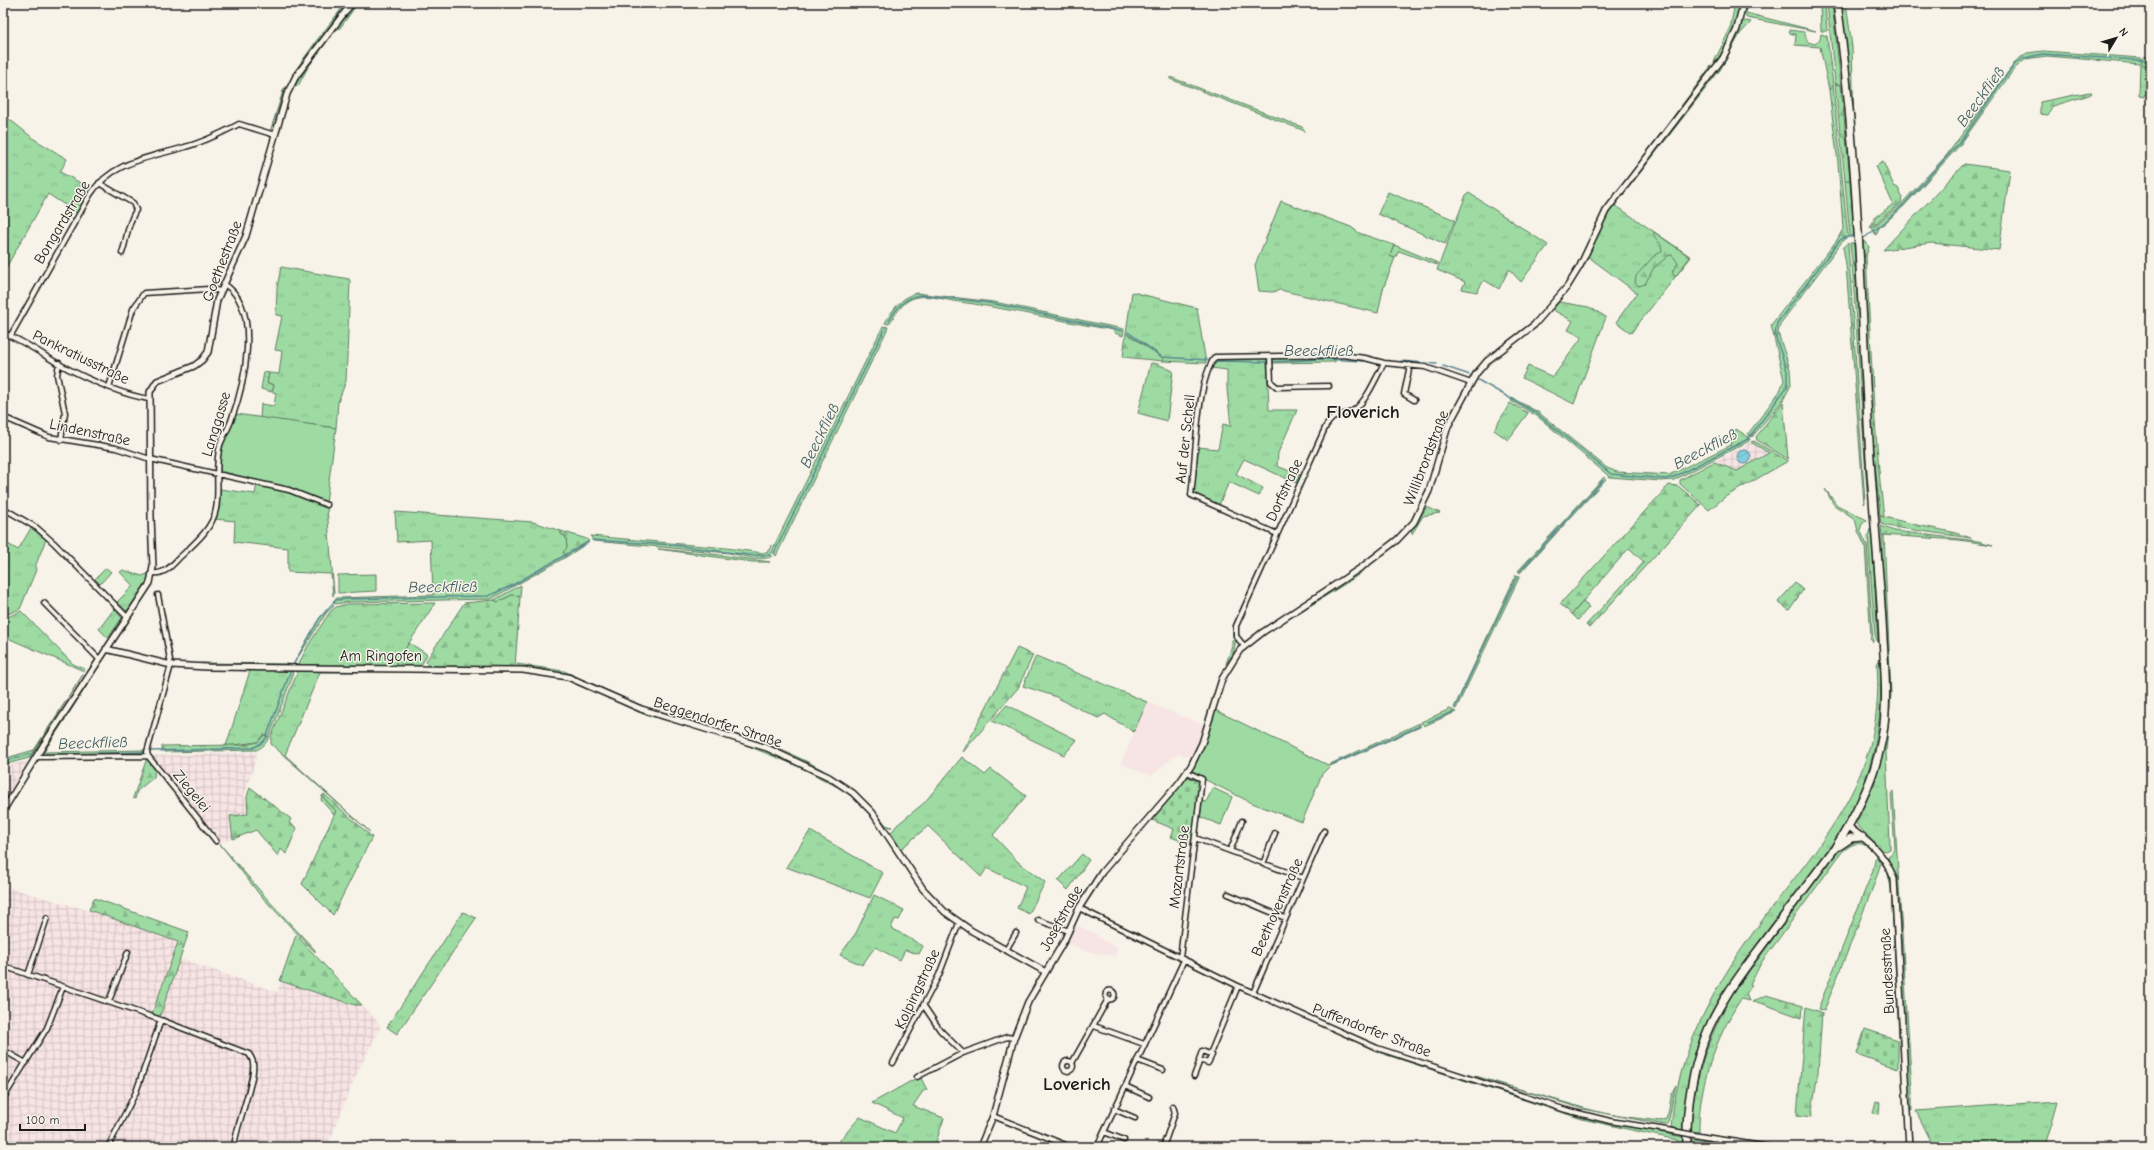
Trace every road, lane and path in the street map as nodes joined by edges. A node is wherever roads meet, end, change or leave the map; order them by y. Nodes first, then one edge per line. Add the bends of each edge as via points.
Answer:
1 (352, 3) edge
2 (1743, 3) edge
3 (1837, 3) edge
4 (276, 135) junction
5 (99, 183) junction
6 (122, 253) dead end
7 (224, 284) junction
8 (221, 291) junction
9 (3, 332) edge
10 (11, 336) junction
11 (1270, 357) junction
12 (59, 363) junction
13 (1384, 363) junction
14 (1410, 365) junction
15 (1472, 382) junction
16 (109, 386) junction
17 (1329, 386) dead end
18 (149, 398) junction
19 (1414, 400) dead end
20 (3, 417) edge
21 (60, 440) junction
22 (150, 459) junction
23 (216, 473) junction
24 (327, 505) dead end
25 (3, 508) edge
26 (1277, 534) junction
27 (153, 573) junction
28 (158, 595) dead end
29 (44, 603) dead end
30 (127, 617) junction
31 (1244, 646) junction
32 (106, 649) junction
33 (99, 659) junction
34 (171, 664) junction
35 (589, 685) joint
36 (1207, 725) joint
37 (148, 756) junction
38 (36, 757) junction
39 (1187, 772) junction
40 (3, 811) edge
41 (1242, 821) dead end
42 (1849, 827) junction
43 (1324, 831) dead end
44 (1275, 833) dead end
45 (1862, 837) junction
46 (1195, 838) junction
47 (216, 841) dead end
48 (1836, 848) junction
49 (1230, 851) junction
50 (1263, 864) junction
51 (1302, 878) junction
52 (1228, 894) dead end
53 (1079, 908) junction
54 (48, 918) dead end
55 (1285, 918) junction
56 (1038, 920) dead end
57 (958, 923) junction
58 (1069, 930) junction
59 (1016, 933) dead end
60 (1006, 950) junction
61 (128, 952) dead end
62 (1180, 958) junction
63 (1184, 960) junction
64 (3, 966) edge
65 (1044, 971) junction
66 (28, 975) junction
67 (1238, 986) junction
68 (63, 987) junction
69 (1253, 993) junction
70 (1108, 999) dead end
71 (109, 1001) junction
72 (924, 1006) junction
73 (161, 1020) junction
74 (1094, 1026) junction
75 (1014, 1038) junction
76 (1144, 1044) junction
77 (3, 1050) edge
78 (963, 1053) junction
79 (1210, 1054) junction
80 (1137, 1060) junction
81 (1200, 1060) junction
82 (893, 1063) dead end
83 (26, 1064) junction
84 (1072, 1064) dead end
85 (1163, 1070) dead end
86 (1194, 1076) dead end
87 (917, 1077) dead end
88 (1125, 1086) junction
89 (1149, 1097) dead end
90 (3, 1099) edge
91 (1173, 1106) dead end
92 (1114, 1109) junction
93 (993, 1116) junction
94 (1135, 1118) dead end
95 (1104, 1132) junction
96 (1124, 1140) dead end
97 (108, 1147) edge
98 (234, 1147) edge
99 (980, 1147) edge
100 (1071, 1147) edge
101 (1097, 1147) edge
102 (1163, 1147) edge
103 (1687, 1147) edge
104 (1770, 1147) edge
105 (1909, 1147) edge

1 - 4 street, Goethestraße via 296,76 287,94
2 - 15 street, Willibrordstraße via 1737,29 1720,63 1606,211 1578,270 1558,298 1534,325 1487,361
3 - 42 main road via 1853,155 1885,678 1883,737 1874,770
4 - 5 street, Bongardstraße via 239,124 186,147 132,161 117,168
4 - 7 street, Goethestraße via 246,236
5 - 6 street via 134,202 136,206 125,234 126,241
5 - 10 street, Bongardstraße
7 - 8 street, Goethestraße
7 - 23 street, Langgasse via 236,294 248,326 237,402 221,443
8 - 16 street via 209,289 144,293 132,309
8 - 18 street, Goethestraße via 217,300 210,347 205,358 194,366 157,381
9 - 10 street, Pankratiusstraße
10 - 12 street, Pankratiusstraße
11 - 13 street via 1342,355
11 - 17 street via 1271,382 1277,387
11 - 26 street, Auf der Schell via 1218,355 1209,364 1202,388 1191,495
12 - 16 street, Pankratiusstraße
12 - 21 street via 57,375 65,413
13 - 14 street
13 - 26 street, Dorfstraße via 1357,408 1349,413 1337,414 1326,426
14 - 15 street via 1438,370
14 - 19 street via 1404,394
15 - 31 street, Willibrordstraße via 1448,426 1429,492 1414,522 1397,540 1362,567
16 - 18 street, Pankratiusstraße via 130,395
18 - 22 street, Goethestraße
20 - 21 street, Lindenstraße via 49,438
21 - 22 street, Lindenstraße via 99,445
22 - 23 street, Lindenstraße
22 - 27 street, Goethestraße
23 - 24 street, Lindenstraße via 289,490
23 - 27 street, Langgasse via 216,509 207,529 170,566 158,574
25 - 30 street via 37,528
26 - 31 street, Dorfstraße via 1236,626 1236,636
27 - 30 street, Goethestraße via 150,583
28 - 34 street
29 - 33 street
30 - 32 street, Goethestraße
31 - 36 street, Willibrordstraße via 1222,679
32 - 33 street, Goethestraße
32 - 34 street, Am Ringofen
33 - 38 street, Goethestraße
34 - 35 street, Am Ringofen via 296,669 523,670 568,677
34 - 37 street
35 - 57 street, Beggendorfer Straße via 641,709 767,748 817,770 839,783 872,812 923,889
36 - 39 street, Josefstraße via 1197,755
37 - 38 street
37 - 47 street, Ziegelei
38 - 40 street, Goethestraße
39 - 46 street, Mozartstraße via 1202,779
39 - 53 street, Josefstraße via 1102,872
41 - 49 street
42 - 45 street, Bundesstraße
42 - 48 main road
43 - 51 street, Beethovenstraße
44 - 50 street
45 - 48 main road via 1851,838
45 - 105 street, Bundesstraße via 1878,849 1887,863 1894,886
46 - 49 street
46 - 62 street, Mozartstraße
48 - 103 main road via 1740,975 1716,1013 1703,1042 1691,1086 1687,1114
49 - 50 street
50 - 51 street
51 - 55 street, Beethovenstraße
52 - 55 street
53 - 58 street, Josefstraße
53 - 62 street, Puffendorfer Straße
54 - 66 street
55 - 69 street, Beethovenstraße
56 - 58 street
57 - 60 street, Beggendorfer Straße
57 - 72 street, Kolpingstraße via 939,975
58 - 65 street, Josefstraße
59 - 60 street
60 - 65 street, Beggendorfer Straße
61 - 71 street
62 - 63 street, Puffendorfer Straße
63 - 67 street, Puffendorfer Straße
63 - 76 street
64 - 66 street
65 - 75 street, Josefstraße
66 - 68 street
67 - 69 street, Puffendorfer Straße
67 - 79 street
68 - 71 street
68 - 83 street via 47,1028
69 - 104 street, Puffendorfer Straße, bridge via 1345,1035 1444,1071 1581,1114
70 - 74 street
71 - 73 street
72 - 78 street via 940,1030
72 - 82 street, Kolpingstraße
73 - 97 street via 136,1092
73 - 98 street via 239,1049 249,1054 254,1062
74 - 76 street
74 - 84 street
75 - 78 street via 1007,1037
75 - 93 street, Josefstraße
76 - 80 street
77 - 83 street
78 - 87 street
79 - 81 street via 1202,1051
79 - 81 street via 1212,1055 1208,1063
80 - 85 street
80 - 88 street
81 - 86 street
83 - 90 street
88 - 89 street
88 - 92 street
91 - 102 street via 1175,1113
92 - 94 street
92 - 95 street
93 - 99 street, Josefstraße
93 - 100 street
95 - 96 street
95 - 101 street

